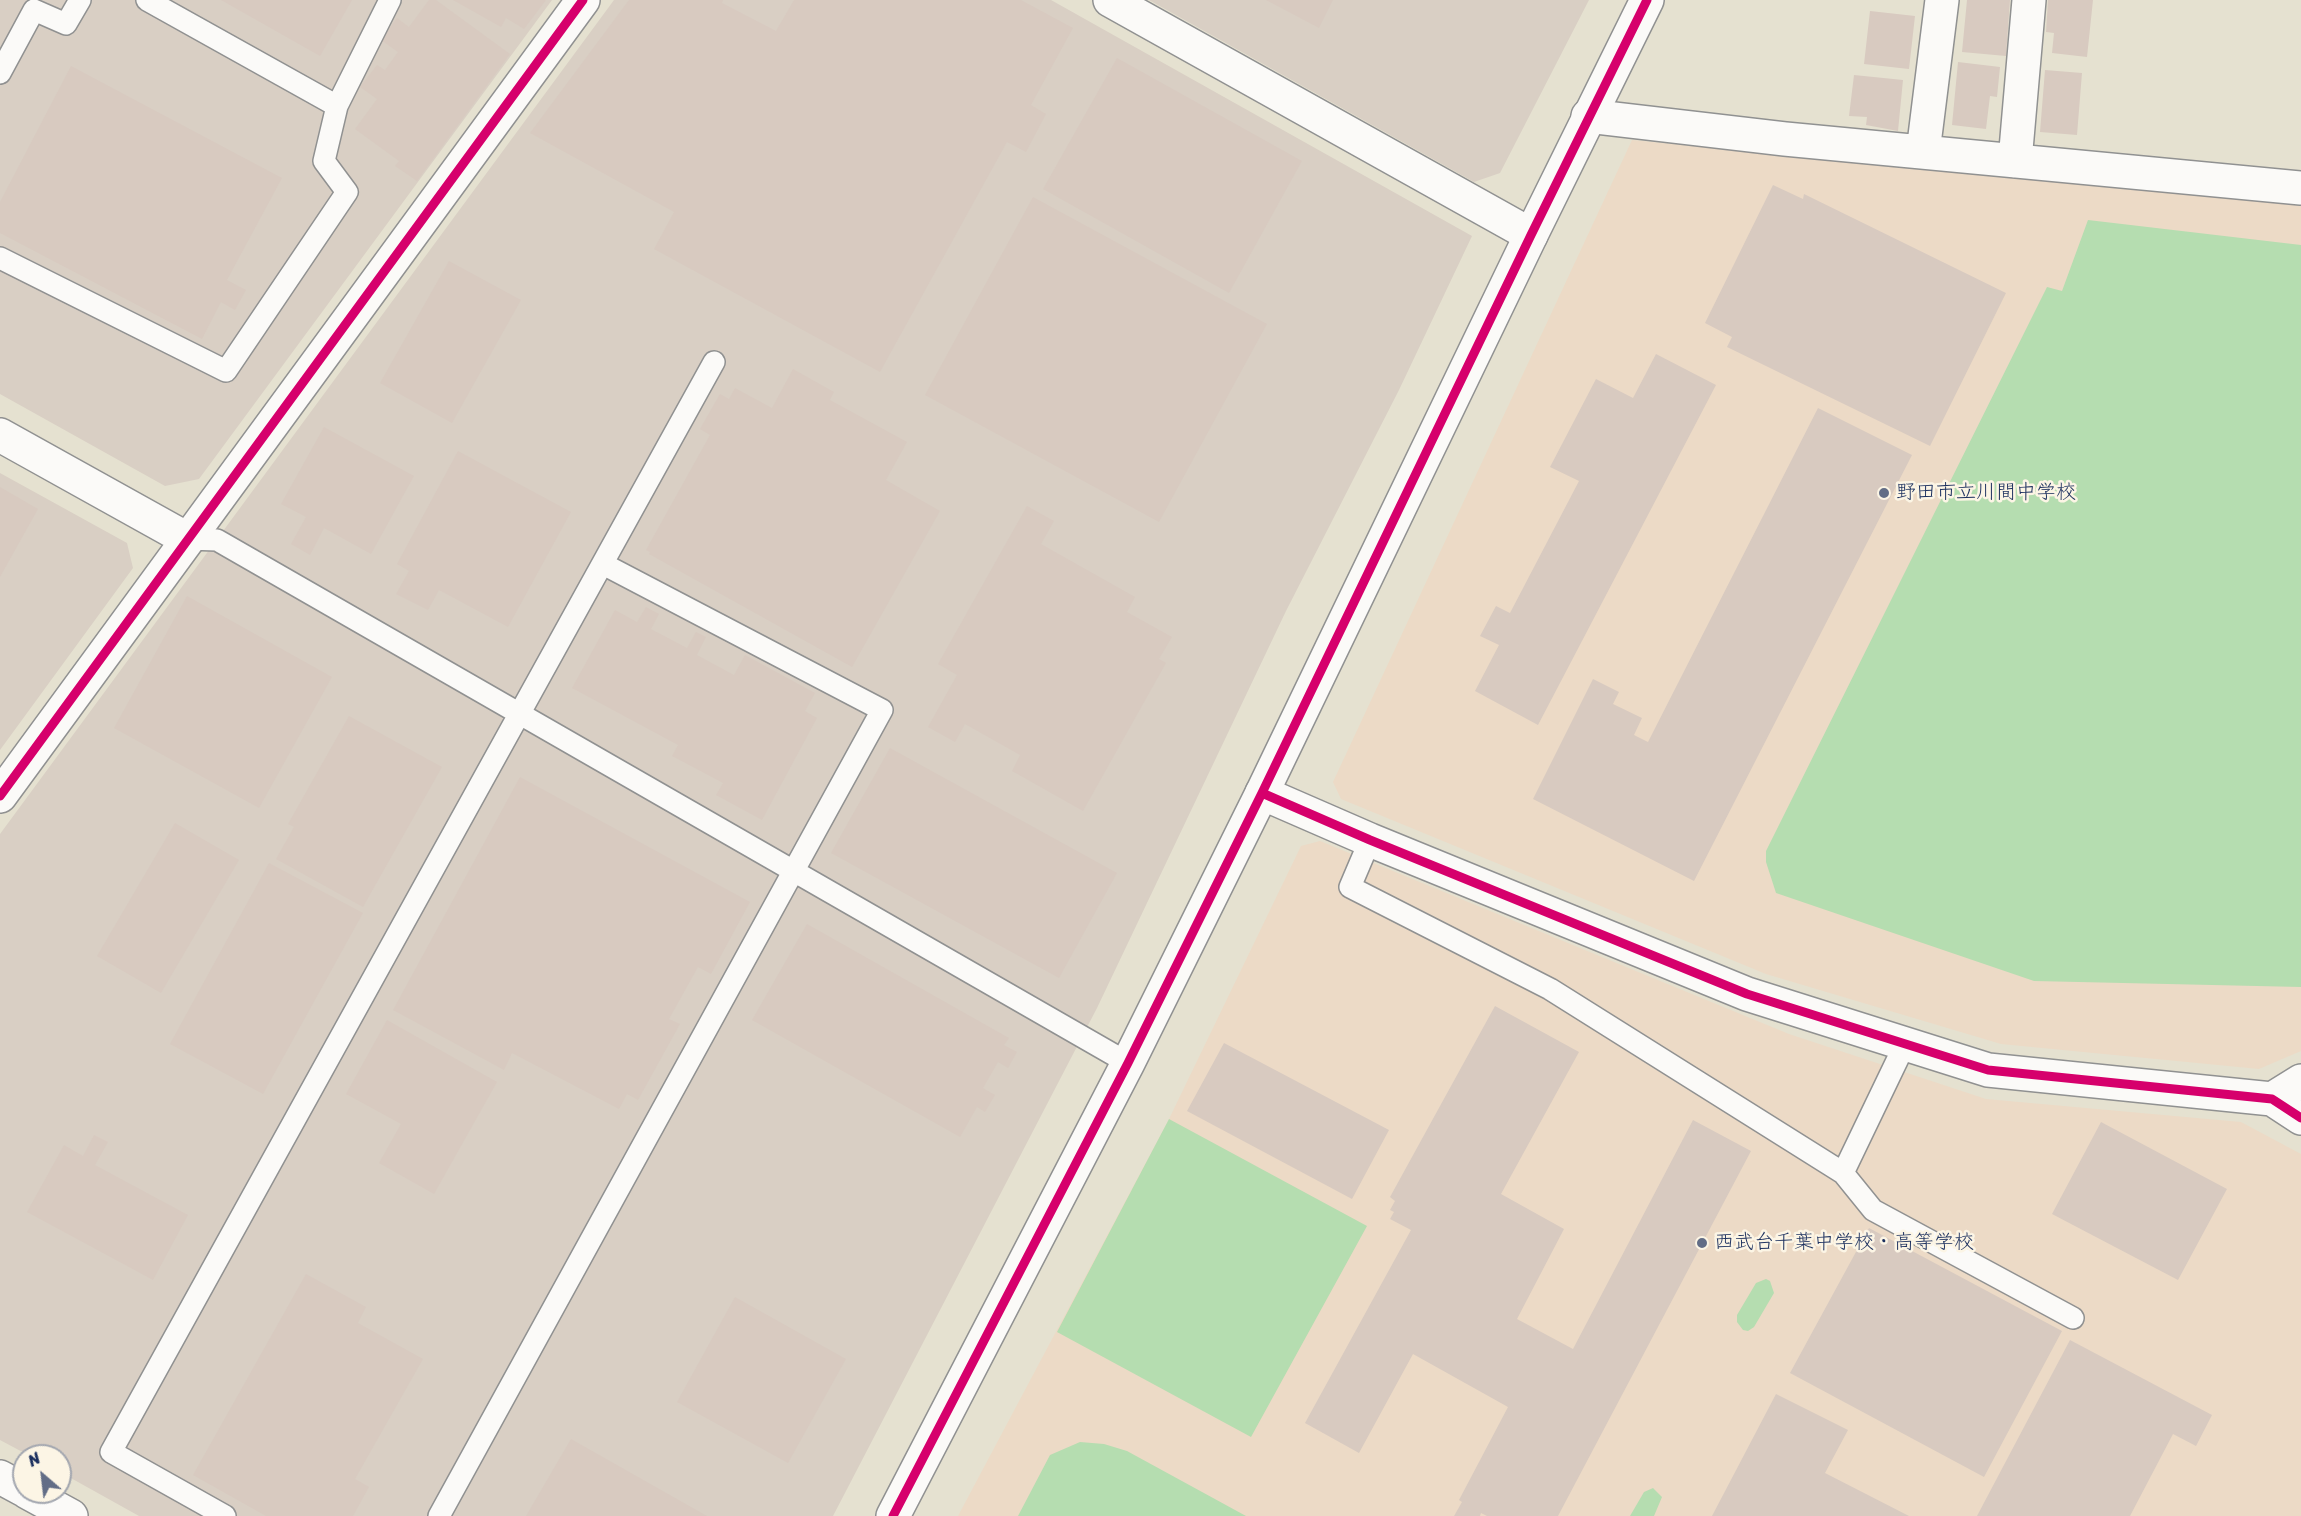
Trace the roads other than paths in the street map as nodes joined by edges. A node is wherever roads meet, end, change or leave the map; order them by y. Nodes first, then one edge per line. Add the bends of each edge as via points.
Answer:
1 (80, 0) edge
2 (147, 0) edge
3 (390, 0) edge
4 (583, 0) edge
5 (1110, 0) edge
6 (1647, 0) edge
7 (1942, 0) edge
8 (2029, 0) edge
9 (0, 73) edge
10 (337, 106) junction
11 (1588, 116) junction
12 (1923, 153) junction
13 (2015, 161) junction
14 (2301, 188) edge
15 (1531, 235) junction
16 (0, 258) edge
17 (714, 362) dead end
18 (0, 435) edge
19 (188, 539) junction
20 (603, 564) junction
21 (519, 714) junction
22 (1262, 793) junction
23 (0, 796) edge
24 (1370, 840) junction
25 (793, 870) junction
26 (1905, 1044) junction
27 (1128, 1063) junction
28 (2301, 1081) edge
29 (2272, 1099) junction
30 (2301, 1118) edge
31 (1843, 1173) junction
32 (2073, 1318) dead end
33 (49, 1504) edge
34 (71, 1516) edge
35 (225, 1516) edge
36 (439, 1516) edge
37 (893, 1516) edge

1 - 9 lane via 66,24 34,10
2 - 10 lane
3 - 10 lane
4 - 19 street
5 - 15 street
6 - 11 street
7 - 12 street
8 - 13 street
10 - 16 lane via 324,161 347,192 226,371
11 - 12 street
11 - 15 street
12 - 13 street
13 - 14 street
15 - 22 street
17 - 20 lane
18 - 19 street
19 - 21 lane via 217,540
19 - 23 street
20 - 21 lane
20 - 25 lane via 882,710
21 - 25 lane
21 - 35 lane via 111,1452
22 - 24 street
22 - 27 street
24 - 26 street via 1747,994
24 - 31 lane via 1350,887 1550,989
25 - 27 lane
25 - 36 lane
26 - 29 street via 1988,1070
26 - 31 lane
27 - 37 street
28 - 29 street
29 - 30 street
31 - 32 lane via 1873,1210
33 - 34 street

